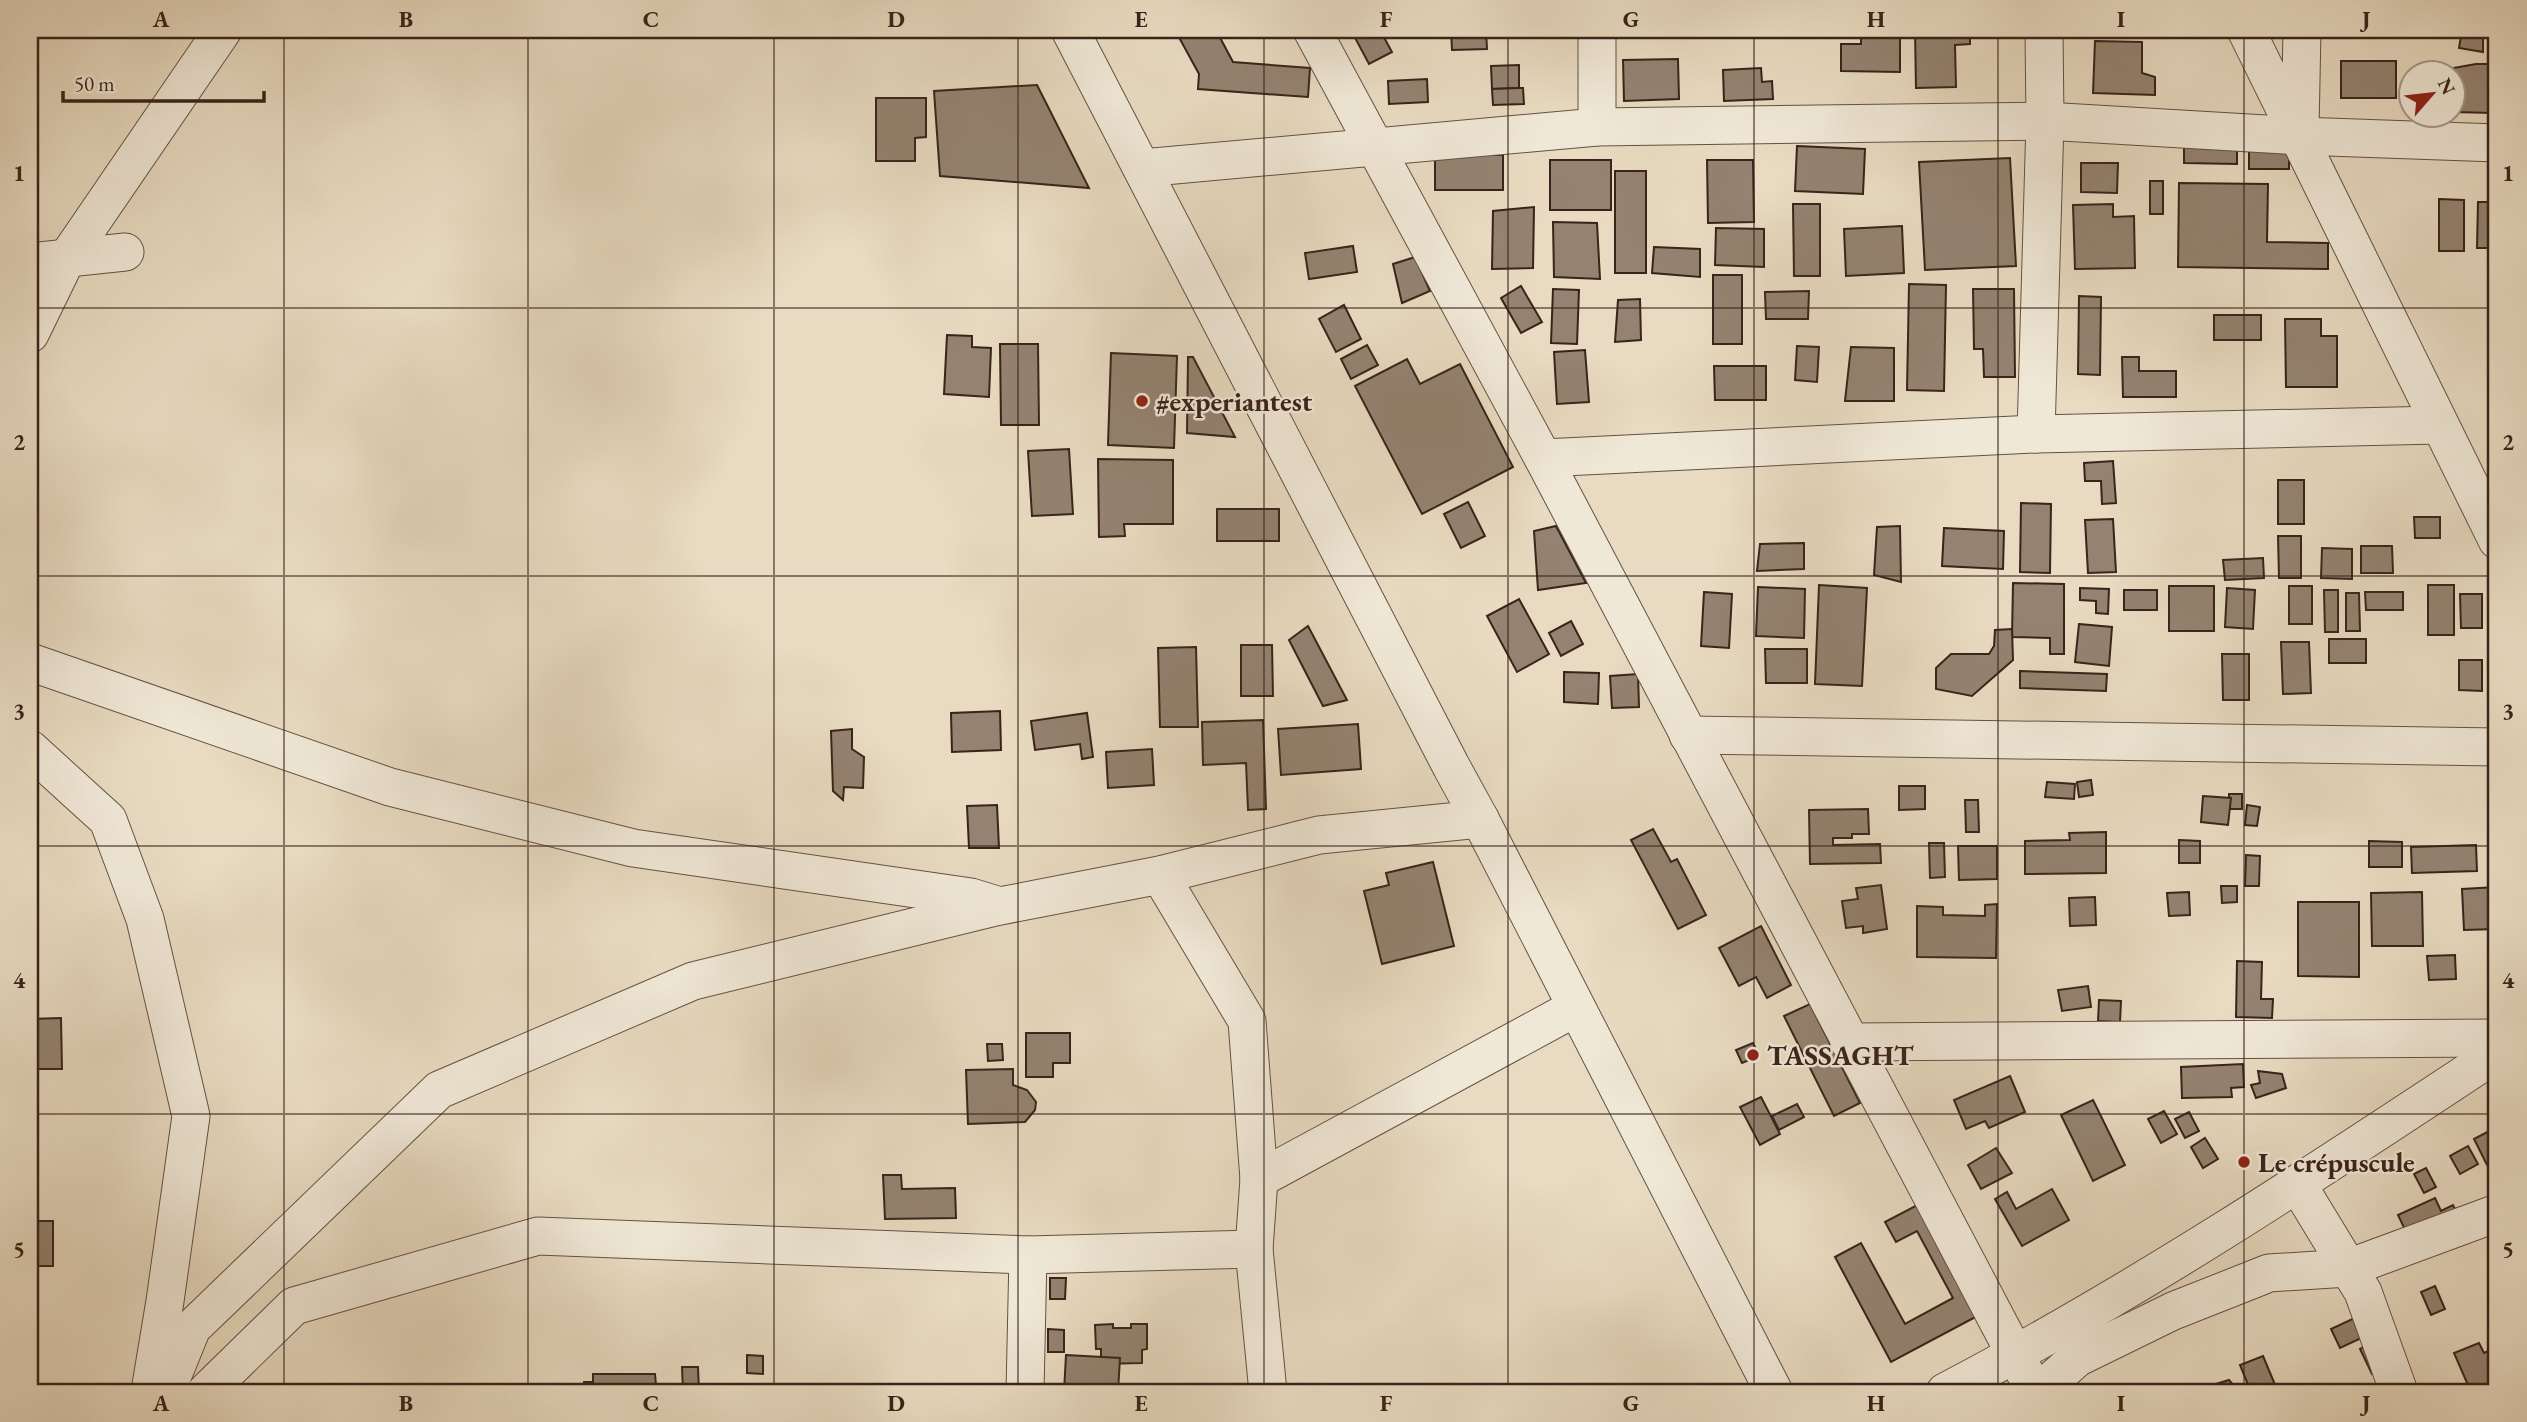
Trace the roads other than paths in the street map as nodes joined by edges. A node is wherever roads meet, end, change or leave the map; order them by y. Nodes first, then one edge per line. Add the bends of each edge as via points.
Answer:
1 (223, 30) edge
2 (1070, 30) edge
3 (1312, 30) edge
4 (1597, 30) edge
5 (2044, 30) edge
6 (2246, 30) edge
7 (2302, 30) edge
8 (2045, 121) junction
9 (1597, 127) junction
10 (2300, 136) junction
11 (2497, 143) edge
12 (1376, 146) junction
13 (1142, 167) junction
14 (125, 252) dead end
15 (66, 258) junction
16 (30, 262) edge
17 (30, 334) edge
18 (2439, 425) junction
19 (2036, 434) junction
20 (1543, 458) junction
21 (2497, 540) edge
22 (30, 662) edge
23 (1688, 735) junction
24 (2497, 747) edge
25 (30, 749) edge
26 (1480, 819) junction
27 (1160, 875) junction
28 (1000, 906) junction
29 (1576, 1009) junction
30 (2497, 1038) edge
31 (1849, 1042) junction
32 (2497, 1053) edge
33 (1259, 1180) junction
34 (2298, 1185) junction
35 (2497, 1213) edge
36 (1254, 1249) junction
37 (1028, 1255) junction
38 (2348, 1268) junction
39 (2017, 1355) junction
40 (150, 1392) edge
41 (166, 1392) edge
42 (206, 1392) edge
43 (1025, 1392) edge
44 (1268, 1392) edge
45 (1773, 1392) edge
46 (1945, 1392) edge
47 (2037, 1392) edge
48 (2399, 1392) edge

1 - 15 street
2 - 13 street
3 - 12 street
4 - 9 street
5 - 8 street
6 - 10 street
7 - 10 street
8 - 9 street
8 - 10 street
8 - 19 street
9 - 12 street
10 - 11 street
10 - 18 street
12 - 13 street
12 - 20 street
13 - 26 street
14 - 15 street
15 - 16 street
15 - 17 street
18 - 19 street
18 - 21 street
19 - 20 street
20 - 23 street
22 - 28 street via 390,787 633,848 971,897
23 - 24 street
23 - 31 street
25 - 40 street via 108,820 145,919 191,1116
26 - 27 street via 1319,835
26 - 29 street
27 - 28 street
27 - 33 street via 1247,1021
28 - 41 street via 693,981 439,1090 192,1328
29 - 33 street
29 - 45 street
30 - 31 street
31 - 39 street
32 - 34 street
33 - 36 street
34 - 38 street
34 - 39 street
35 - 38 street
36 - 37 street
36 - 44 street
37 - 42 street via 538,1236 294,1306
37 - 43 street
38 - 47 street via 2269,1273 2185,1306 2077,1358
38 - 48 street via 2363,1292
39 - 46 street
39 - 47 street

